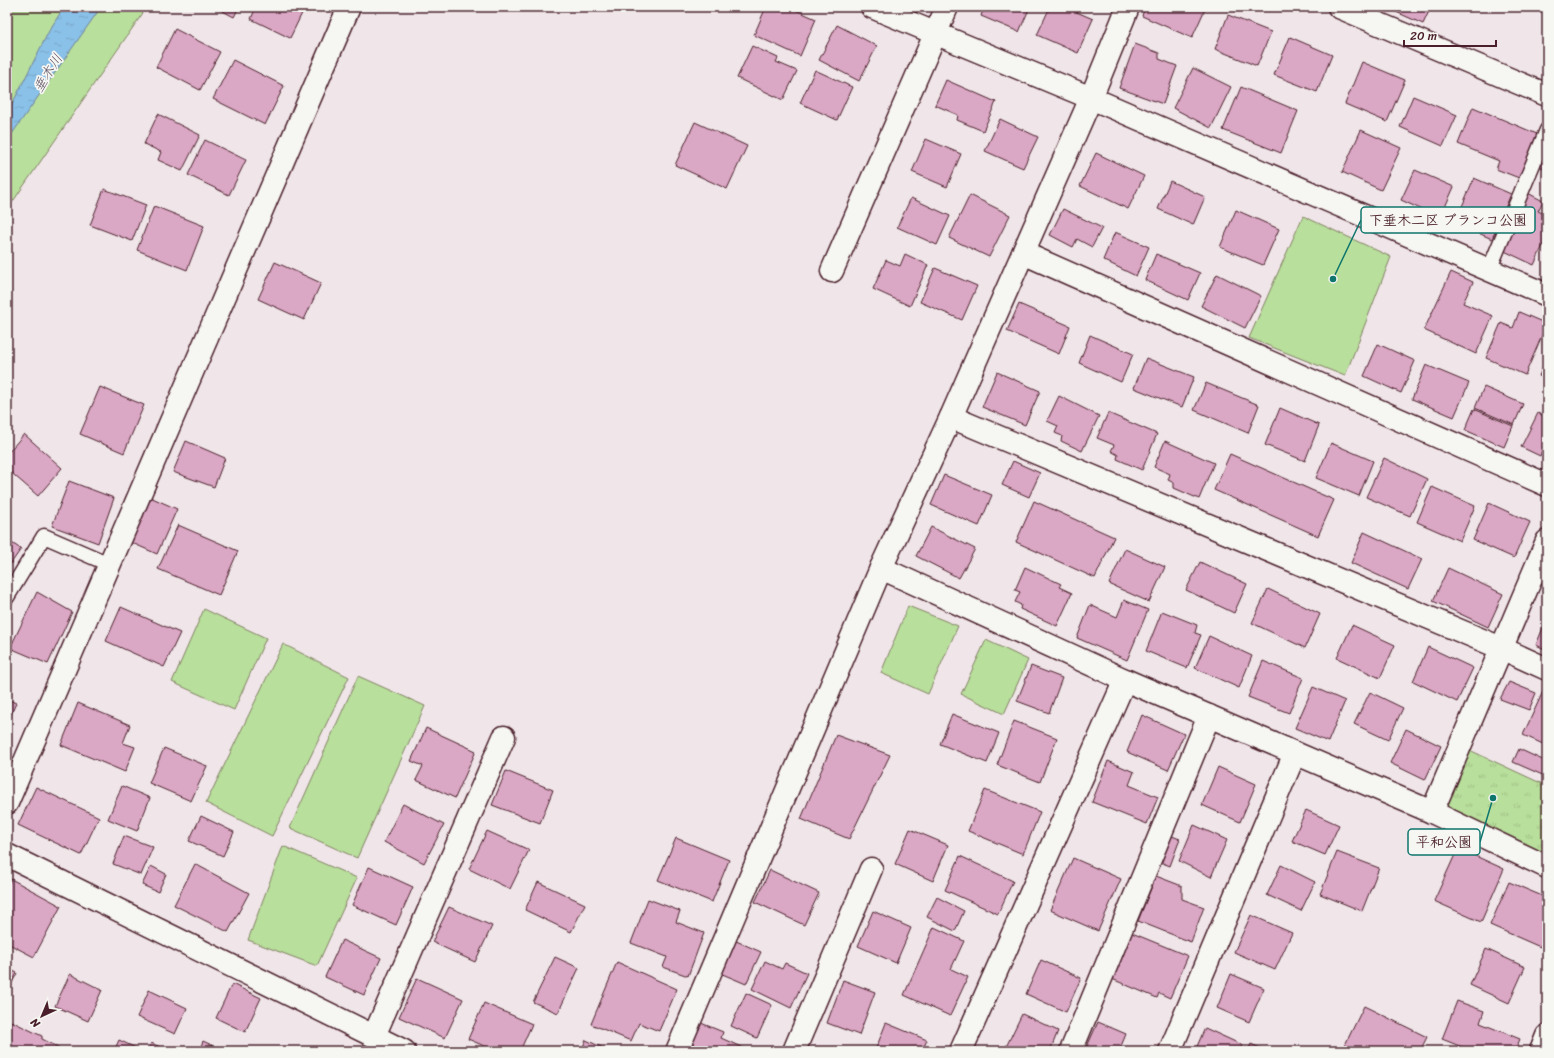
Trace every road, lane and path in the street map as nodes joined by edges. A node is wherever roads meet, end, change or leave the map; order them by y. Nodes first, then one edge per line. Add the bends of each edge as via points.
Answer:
1 (349, 7) edge
2 (872, 7) edge
3 (948, 7) edge
4 (1128, 7) edge
5 (1339, 7) edge
6 (936, 34) junction
7 (1547, 94) edge
8 (1091, 98) junction
9 (1547, 130) edge
10 (1023, 253) junction
11 (1489, 270) junction
12 (832, 271) dead end
13 (1547, 295) edge
14 (951, 417) junction
15 (1547, 485) edge
16 (1547, 541) edge
17 (111, 565) junction
18 (881, 568) junction
19 (7, 597) edge
20 (1502, 648) junction
21 (1547, 669) edge
22 (1125, 680) junction
23 (1209, 716) junction
24 (504, 737) dead end
25 (1295, 753) junction
26 (7, 803) edge
27 (1432, 812) junction
28 (7, 855) edge
29 (1547, 867) edge
30 (871, 869) dead end
31 (1547, 1036) edge
32 (388, 1045) edge
33 (677, 1051) edge
34 (794, 1051) edge
35 (961, 1051) edge
36 (1071, 1051) edge
37 (1170, 1051) edge
38 (1541, 1051) edge

1 - 17 street via 221,302
2 - 6 street
3 - 6 street
4 - 8 street
5 - 7 street
6 - 8 street
6 - 12 street
8 - 10 street
8 - 11 street
9 - 11 lane
10 - 14 street
10 - 15 street
11 - 13 street
14 - 18 street
14 - 20 street
16 - 20 street
17 - 19 lane via 44,536
17 - 26 street
18 - 22 street
18 - 33 street
20 - 21 street
20 - 27 street
22 - 23 street
22 - 35 street
23 - 25 street
23 - 36 street
24 - 32 street
25 - 27 street
25 - 37 street
27 - 29 street
28 - 32 street
30 - 34 street
31 - 38 street

